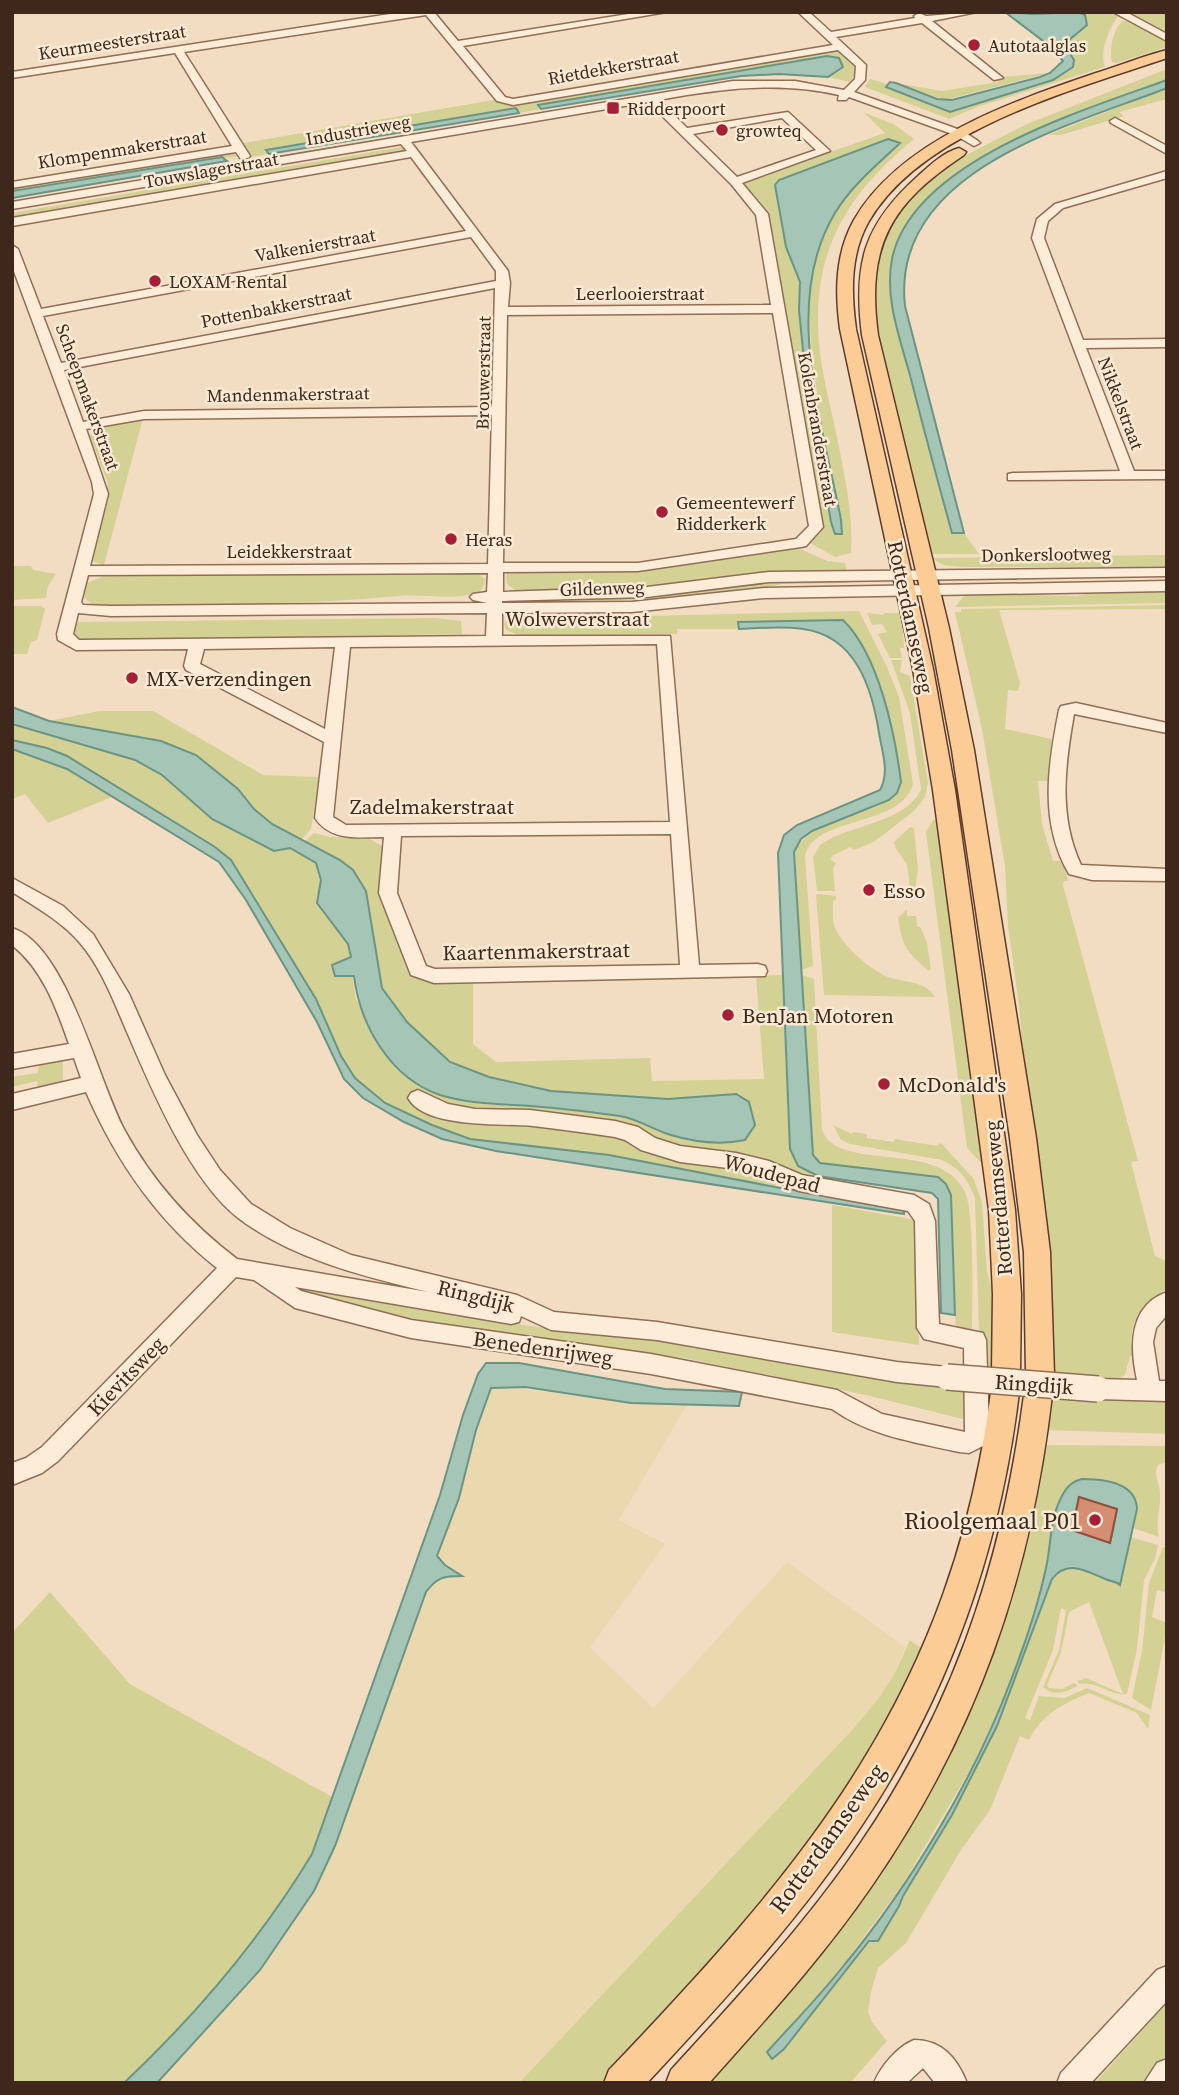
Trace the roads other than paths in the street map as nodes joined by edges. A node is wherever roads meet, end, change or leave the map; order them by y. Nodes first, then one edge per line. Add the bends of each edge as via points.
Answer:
1 (427, 12) edge
2 (662, 12) edge
3 (803, 12) edge
4 (915, 12) edge
5 (971, 12) edge
6 (1118, 12) edge
7 (925, 20) junction
8 (830, 35) junction
9 (1167, 38) edge
10 (457, 44) junction
11 (843, 46) junction
12 (178, 50) junction
13 (1167, 54) edge
14 (1167, 66) edge
15 (12, 75) edge
16 (998, 78) dead end
17 (1106, 90) dead end
18 (845, 95) junction
19 (652, 99) junction
20 (1115, 121) dead end
21 (685, 132) junction
22 (967, 138) junction
23 (404, 140) junction
24 (238, 148) junction
25 (1167, 151) edge
26 (415, 153) junction
27 (250, 166) junction
28 (1167, 174) edge
29 (735, 181) junction
30 (12, 186) edge
31 (12, 206) edge
32 (12, 222) edge
33 (474, 233) junction
34 (12, 250) edge
35 (504, 283) junction
36 (776, 309) junction
37 (503, 311) junction
38 (38, 313) junction
39 (1167, 343) edge
40 (1078, 344) junction
41 (56, 368) junction
42 (501, 411) junction
43 (77, 427) junction
44 (1167, 475) edge
45 (1129, 476) junction
46 (1013, 477) dead end
47 (497, 569) junction
48 (81, 571) junction
49 (1167, 572) edge
50 (903, 582) junction
51 (927, 582) junction
52 (1167, 586) edge
53 (73, 602) junction
54 (496, 603) junction
55 (299, 609) joint
56 (494, 639) junction
57 (342, 642) junction
58 (197, 644) junction
59 (1167, 728) edge
60 (333, 740) junction
61 (1054, 779) joint
62 (678, 828) junction
63 (393, 831) junction
64 (1167, 875) edge
65 (12, 884) edge
66 (12, 935) edge
67 (758, 971) dead end
68 (690, 972) junction
69 (80, 1049) junction
70 (12, 1062) edge
71 (92, 1083) junction
72 (418, 1098) dead end
73 (12, 1102) edge
74 (232, 1267) junction
75 (258, 1271) junction
76 (1167, 1301) edge
77 (551, 1321) junction
78 (1158, 1391) edge
79 (837, 1400) joint
80 (12, 1474) edge
81 (1167, 1980) edge
82 (1167, 2073) edge
83 (622, 2083) edge
84 (684, 2083) edge
85 (888, 2083) edge
86 (953, 2083) edge
87 (1071, 2083) edge
88 (1158, 2083) edge

1 - 10 street, Rietdekkerstraat
1 - 12 street, Keurmeesterstraat
2 - 10 street
3 - 8 street
4 - 7 street
5 - 7 street
6 - 9 street
7 - 8 street
7 - 16 street
8 - 11 street
10 - 11 street, Rietdekkerstraat via 501,99 513,102
11 - 18 street via 863,71
12 - 15 street, Keurmeesterstraat
12 - 24 street
13 - 22 main road, Rotterdamseweg via 1009,110
14 - 17 main road
18 - 19 street, Industrieweg via 768,85
18 - 22 street, Industrieweg
19 - 21 street, Kolenbranderstraat
19 - 23 street, Industrieweg
20 - 25 street
21 - 29 street, Kolenbranderstraat
21 - 29 street via 784,114 824,151
22 - 50 main road, Rotterdamseweg via 912,164 876,199 862,220 846,263 848,329
22 - 51 main road, Rotterdamseweg via 898,205 872,251 867,275 870,335
23 - 26 street, Brouwerstraat
23 - 27 street, Industrieweg
24 - 27 street
24 - 30 street, Klompenmakerstraat
26 - 32 street, Touwslagerstraat
26 - 33 street, Brouwerstraat
27 - 31 street, Industrieweg
28 - 40 street, Nikkelstraat via 1059,206 1038,226 1038,239
29 - 36 street, Kolenbranderstraat via 762,214
33 - 35 street, Brouwerstraat via 502,271
33 - 38 street, Valkenierstraat
34 - 38 street, Scheepmakerstraat
35 - 37 street, Brouwerstraat
35 - 41 street, Pottenbakkerstraat
36 - 37 street, Leerlooierstraat
36 - 47 street, Kolenbranderstraat via 816,527 801,543 638,567
37 - 42 street, Brouwerstraat
38 - 41 street, Scheepmakerstraat
39 - 40 street, Nikkelstraat
40 - 45 street, Nikkelstraat
41 - 43 street, Scheepmakerstraat
42 - 43 street, Mandenmakerstraat via 144,415
42 - 47 street, Brouwerstraat
43 - 48 street, Scheepmakerstraat via 101,494
44 - 45 street, Nikkelstraat
45 - 46 street, Nikkelstraat
47 - 48 street, Leidekkerstraat
47 - 54 street, Brouwerstraat
48 - 53 street, Scheepmakerstraat
49 - 51 street, Donkerslootweg
50 - 51 street, Gildenweg
50 - 54 street, Gildenweg via 632,607
50 - 83 main road, Rotterdamseweg via 934,729 1002,1210 1006,1382 995,1468 970,1567 941,1645 880,1768 835,1835 762,1927
51 - 52 street, Donkerslootweg
51 - 84 main road, Rotterdamseweg via 963,750 1037,1252 1039,1385 1027,1486 1000,1594 970,1675 927,1765 879,1846 838,1902
53 - 55 street, Gildenweg via 88,611
53 - 58 street, Wolweverstraat via 65,634 66,640 76,645
54 - 55 street, Gildenweg
54 - 56 street, Brouwerstraat
56 - 57 street, Wolweverstraat
56 - 62 street, Wolweverstraat via 664,639
57 - 58 street, Wolweverstraat
57 - 60 street, Zadelmakerstraat
58 - 60 street via 192,666
59 - 61 street via 1076,708 1067,710
60 - 63 street, Zadelmakerstraat via 324,818 344,831
61 - 64 street via 1055,806 1074,870
62 - 63 street, Zadelmakerstraat
62 - 68 street, Wolweverstraat
63 - 68 street, Kaartenmakerstraat via 388,892 418,970 435,976
65 - 77 street, Ringdijk via 57,911 87,939 120,994 155,1076 190,1141 244,1210 283,1234 348,1263 517,1304
66 - 69 street, Benedenrijweg via 47,970
67 - 68 street, Kaartenmakerstraat
69 - 70 street
69 - 71 street, Benedenrijweg
71 - 73 street
71 - 74 street, Benedenrijweg via 116,1132 173,1218
72 - 79 street, Woudepad via 467,1116 530,1118 615,1129 681,1154 762,1167 799,1184 914,1203 925,1221 928,1328 975,1340 978,1426 972,1442 880,1424
74 - 75 street, Benedenrijweg
74 - 80 street, Kievitsweg via 50,1454
75 - 77 street, Benedenrijweg via 407,1300
75 - 79 street, Benedenrijweg via 295,1298 411,1329 651,1364
76 - 78 street via 1152,1314 1142,1333 1141,1345
77 - 78 street, Ringdijk, bridge via 657,1331 897,1372
81 - 87 street
82 - 88 street
85 - 86 street via 914,2054 930,2054

